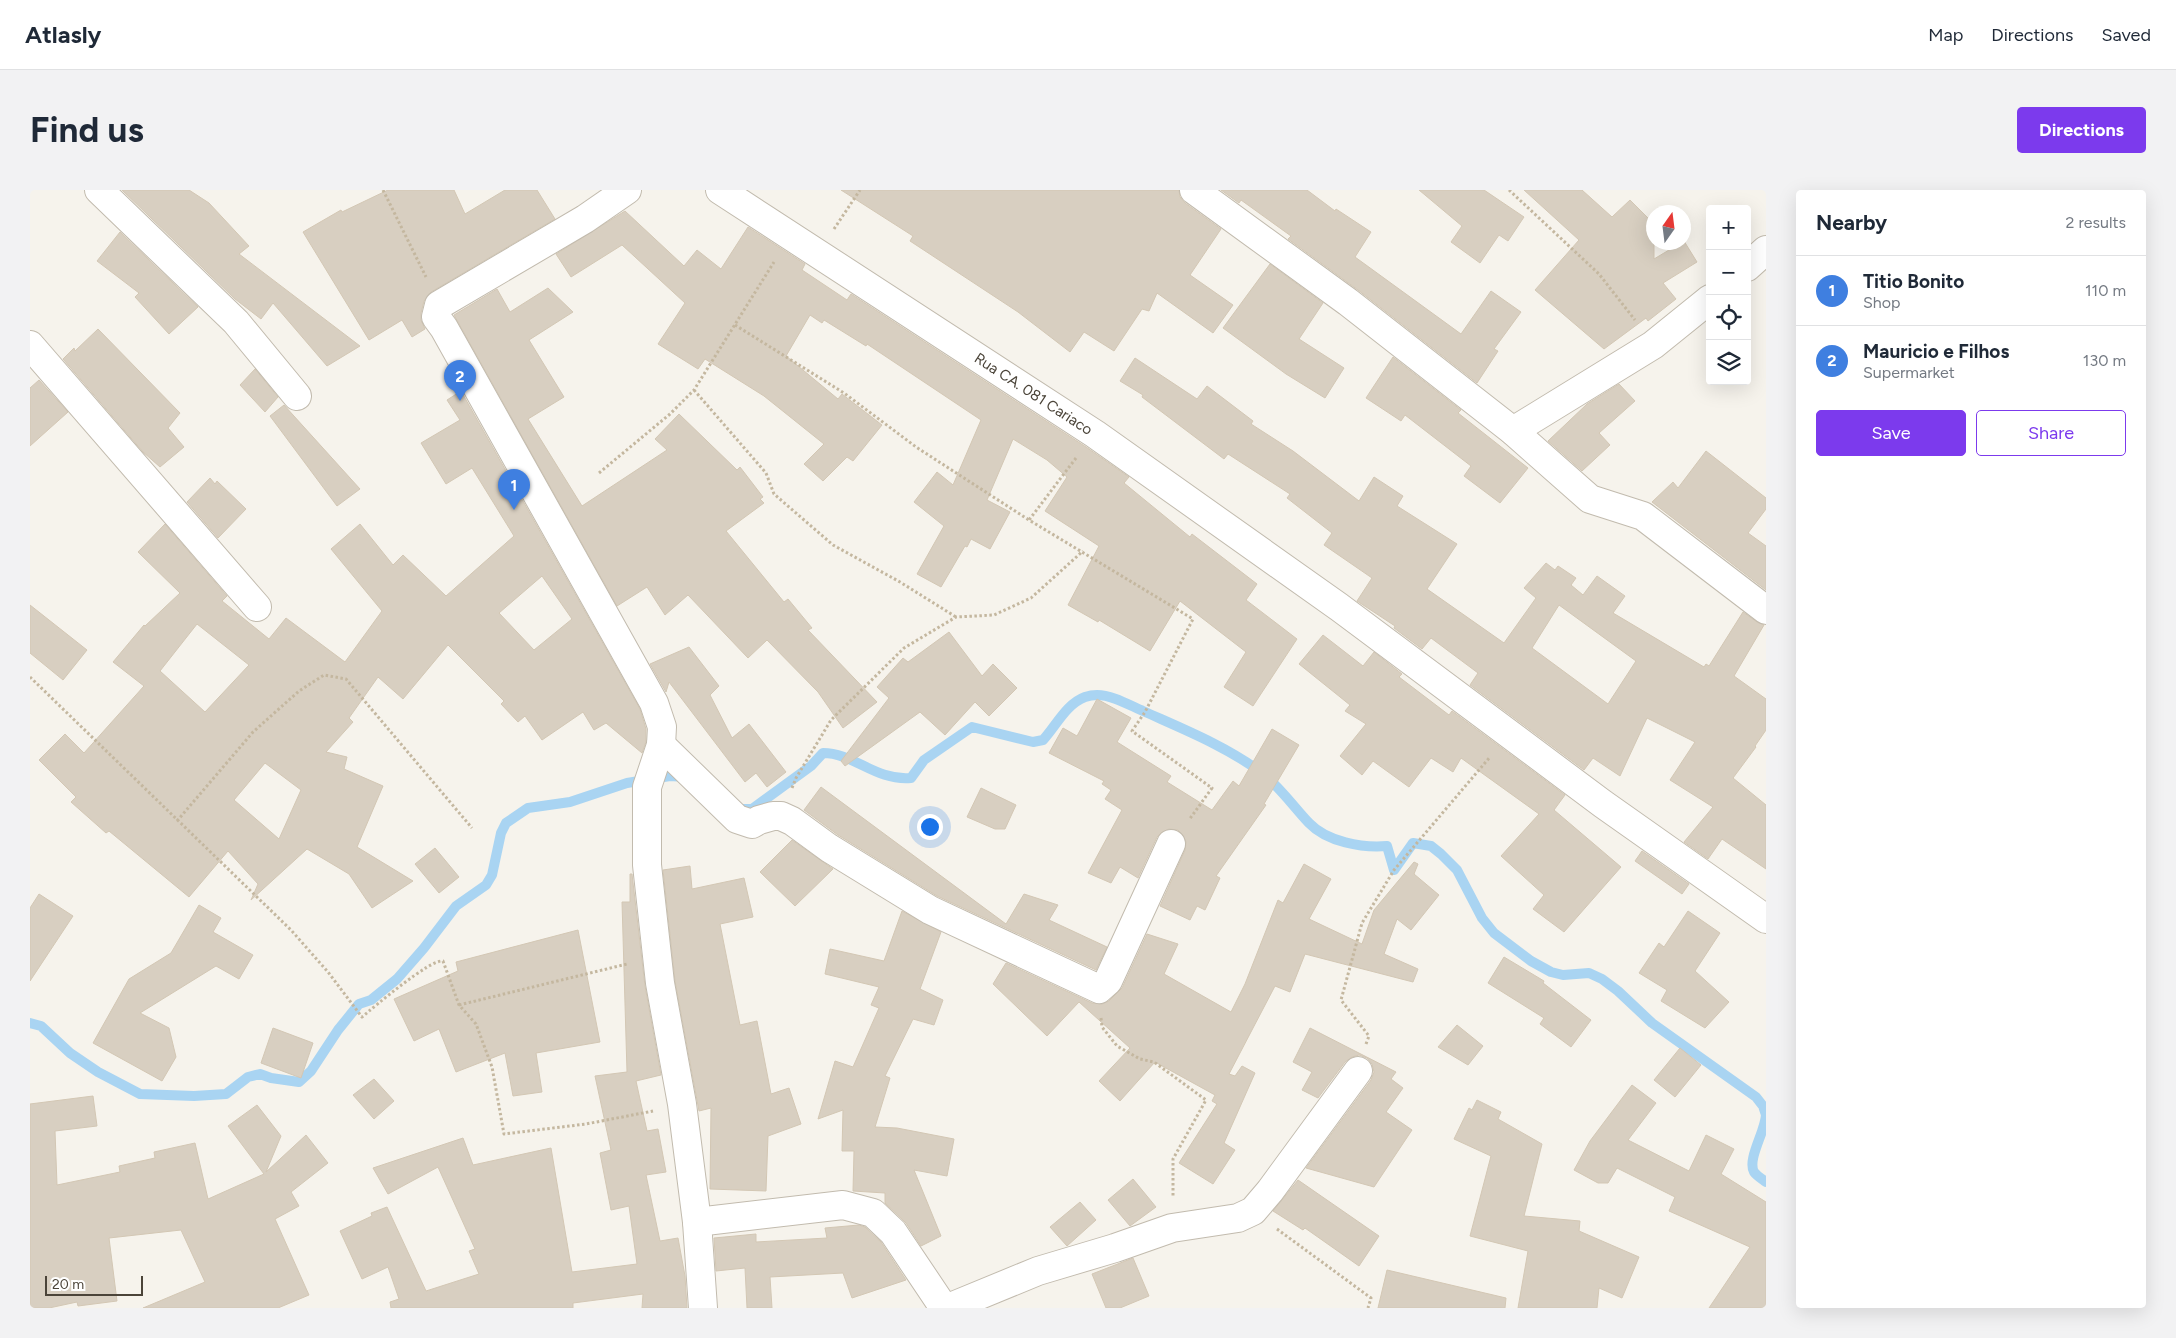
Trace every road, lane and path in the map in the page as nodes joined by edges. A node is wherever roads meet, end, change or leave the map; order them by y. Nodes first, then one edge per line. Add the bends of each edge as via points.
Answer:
1 (99, 190) edge
2 (383, 190) edge
3 (627, 190) edge
4 (720, 190) edge
5 (860, 190) edge
6 (1194, 190) edge
7 (1509, 190) edge
8 (793, 238) junction
9 (1766, 250) edge
10 (817, 253) junction
11 (1751, 263) edge
12 (1706, 302) edge
13 (439, 305) junction
14 (735, 325) junction
15 (30, 345) edge
16 (1653, 345) junction
17 (694, 390) junction
18 (297, 396) dead end
19 (1513, 432) junction
20 (1095, 434) junction
21 (599, 473) dead end
22 (1029, 520) junction
23 (1084, 551) junction
24 (257, 606) dead end
25 (1766, 610) edge
26 (956, 617) junction
27 (30, 677) edge
28 (1508, 733) junction
29 (661, 745) junction
30 (782, 816) junction
31 (177, 821) junction
32 (472, 828) dead end
33 (1171, 844) joint
34 (1766, 919) edge
35 (657, 958) junction
36 (1099, 989) junction
37 (459, 1005) junction
38 (1358, 1070) joint
39 (682, 1104) junction
40 (1253, 1211) junction
41 (697, 1222) junction
42 (1172, 1228) junction
43 (703, 1308) edge
44 (944, 1308) edge
45 (948, 1308) edge
46 (1368, 1308) edge

1 - 18 street via 236,322
2 - 13 path
3 - 13 street via 585,219
4 - 8 street, Rua CA. 081 Cariaco
5 - 10 path
6 - 19 street via 1348,302
7 - 16 path via 1599,274
8 - 10 street, Rua CA. 081 Cariaco
8 - 14 path
9 - 11 street
10 - 20 street, Rua CA. 081 Cariaco
12 - 16 street
13 - 29 street via 436,317 654,702 662,727
14 - 17 path
14 - 22 path via 844,393 916,447
15 - 24 street
16 - 19 street
17 - 21 path
17 - 26 path via 766,473 774,494 833,545
19 - 25 street via 1590,499 1643,516
20 - 22 path
20 - 28 street, Rua CA. 081 Cariaco
22 - 23 path
23 - 26 path via 1031,598 994,615
23 - 33 path via 1194,619 1132,731 1212,788
26 - 30 path via 904,648 831,720 796,778
27 - 31 path
28 - 34 street, Rua CA. 081 Cariaco
28 - 38 path via 1394,870 1362,923 1341,1000 1369,1036
29 - 30 street via 737,820 752,824
29 - 35 street via 647,787 646,816 647,865
30 - 36 street via 930,910
31 - 32 path via 253,732 299,691 324,675 346,679
31 - 37 path via 291,930 362,1017 440,960 446,966
33 - 36 street via 1108,980
35 - 37 path via 595,970
35 - 39 street
36 - 42 path via 1102,1027 1117,1046 1140,1059 1154,1062 1206,1100 1173,1159
37 - 39 path via 476,1024 492,1066 504,1134 586,1124
38 - 40 street
39 - 41 street
40 - 42 street via 1238,1218
40 - 46 path via 1371,1298
41 - 43 street
41 - 44 street via 843,1205 873,1214 893,1232
42 - 45 street via 1038,1271

